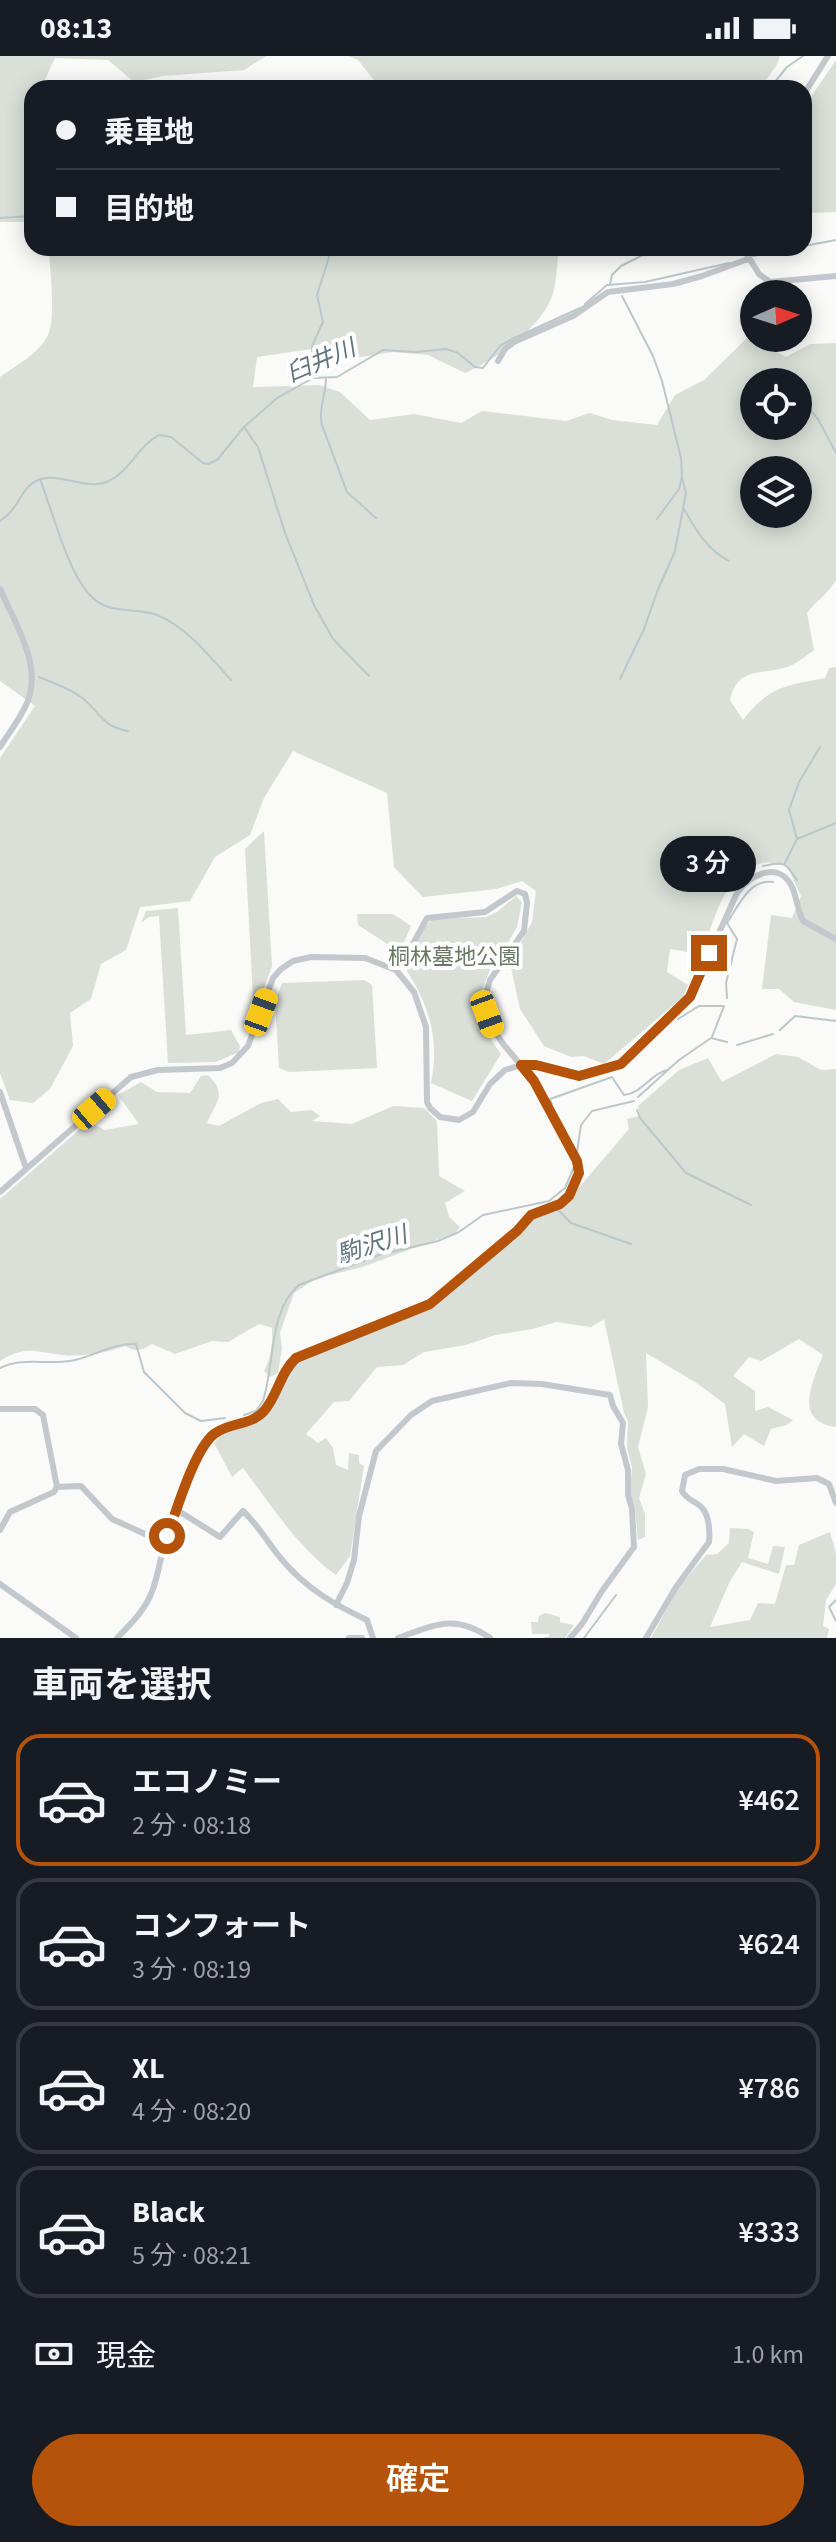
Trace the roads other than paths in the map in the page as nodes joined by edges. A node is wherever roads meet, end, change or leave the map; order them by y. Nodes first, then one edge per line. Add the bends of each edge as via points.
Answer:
1 (828, 56) edge
2 (812, 81) edge
3 (747, 256) edge
4 (748, 259) junction
5 (836, 276) edge
6 (498, 361) dead end
7 (0, 589) edge
8 (0, 747) edge
9 (836, 939) edge
10 (396, 970) junction
11 (521, 1065) junction
12 (0, 1092) edge
13 (26, 1168) junction
14 (0, 1192) edge
15 (0, 1409) edge
16 (57, 1487) junction
17 (836, 1503) edge
18 (177, 1510) junction
19 (0, 1530) edge
20 (165, 1543) junction
21 (0, 1584) edge
22 (336, 1605) junction
23 (76, 1638) edge
24 (117, 1638) edge
25 (349, 1638) edge
26 (362, 1638) edge
27 (373, 1638) edge
28 (398, 1638) edge
29 (490, 1638) edge
30 (570, 1638) edge
31 (646, 1638) edge

1 - 2 street
3 - 4 street
4 - 5 street via 770,282
4 - 6 street via 673,284 608,292 573,316 514,342
7 - 8 street via 32,669 28,701
9 - 11 street via 803,921 784,876 762,872 737,893 690,997 621,1064 579,1076
10 - 11 street via 421,1008 427,1043 425,1092 435,1113 454,1121 466,1117 497,1076
10 - 11 street via 427,918 485,912 509,894 525,894 524,931 495,972 486,1000 493,1029
10 - 13 street via 351,957 311,957 287,964 273,978 239,1058 220,1068 158,1070 131,1077
11 - 18 street via 577,1161 579,1173 569,1196 531,1215 430,1304 296,1358 259,1416 224,1427 206,1442
12 - 13 street
13 - 14 street
15 - 16 street via 35,1409 43,1415
16 - 19 street via 10,1512
16 - 20 street via 81,1486 112,1519
17 - 31 street via 829,1484 817,1478 776,1481 711,1469 685,1475 682,1491 705,1512 709,1542
18 - 20 street
18 - 22 street via 218,1537 243,1511 284,1563
20 - 24 street via 152,1592
21 - 23 street
22 - 27 street via 367,1620
22 - 30 street via 354,1560 366,1484 382,1443 432,1401 511,1383 542,1384 610,1395 623,1423 634,1547
25 - 26 street
28 - 29 street via 449,1622 466,1624

